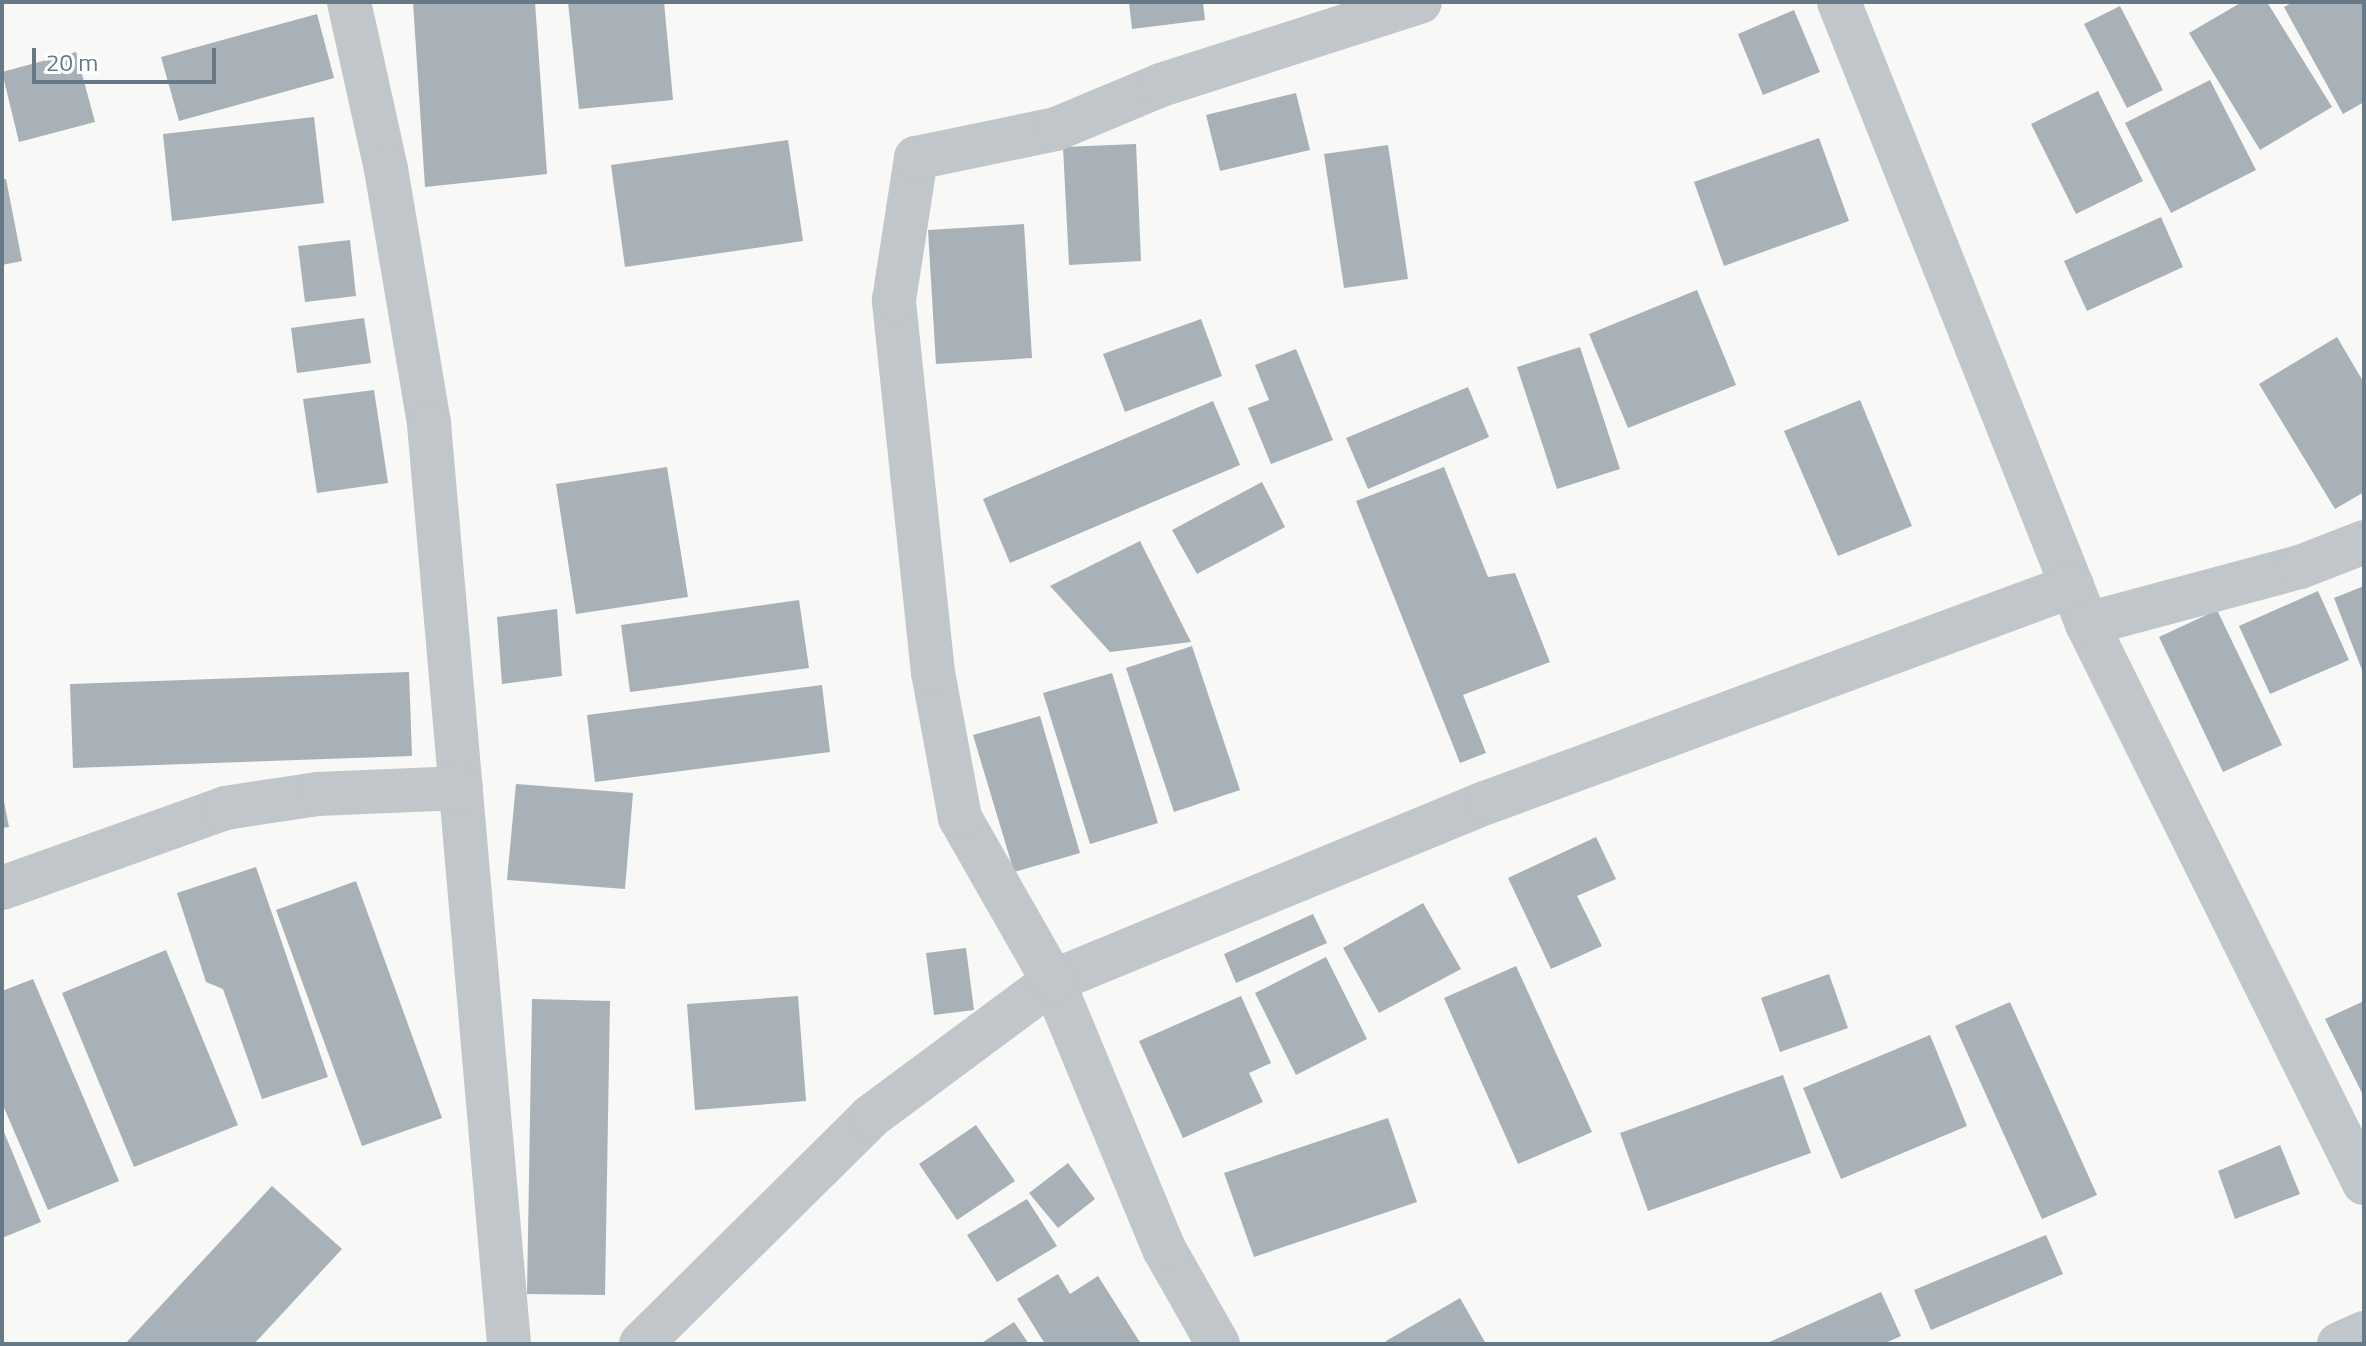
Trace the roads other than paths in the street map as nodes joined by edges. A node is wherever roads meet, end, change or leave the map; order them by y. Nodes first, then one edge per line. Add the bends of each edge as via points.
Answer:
1 (349, 2) edge
2 (1420, 2) edge
3 (1839, 2) edge
4 (2364, 542) edge
5 (2079, 605) junction
6 (461, 788) junction
7 (2, 888) edge
8 (1053, 981) junction
9 (2364, 1183) edge
10 (2364, 1333) edge
11 (509, 1344) edge
12 (641, 1344) edge
13 (1218, 1344) edge
14 (2339, 1344) edge

1 - 6 street via 386,169 429,424
2 - 8 street via 1161,85 1056,129 916,158 894,300 933,673 960,818
3 - 5 street
4 - 5 street via 2300,567
5 - 8 street via 1488,802
5 - 9 street
6 - 7 street via 318,794 225,808
6 - 11 street
8 - 12 street via 870,1117
8 - 13 street via 1164,1249
10 - 14 street

